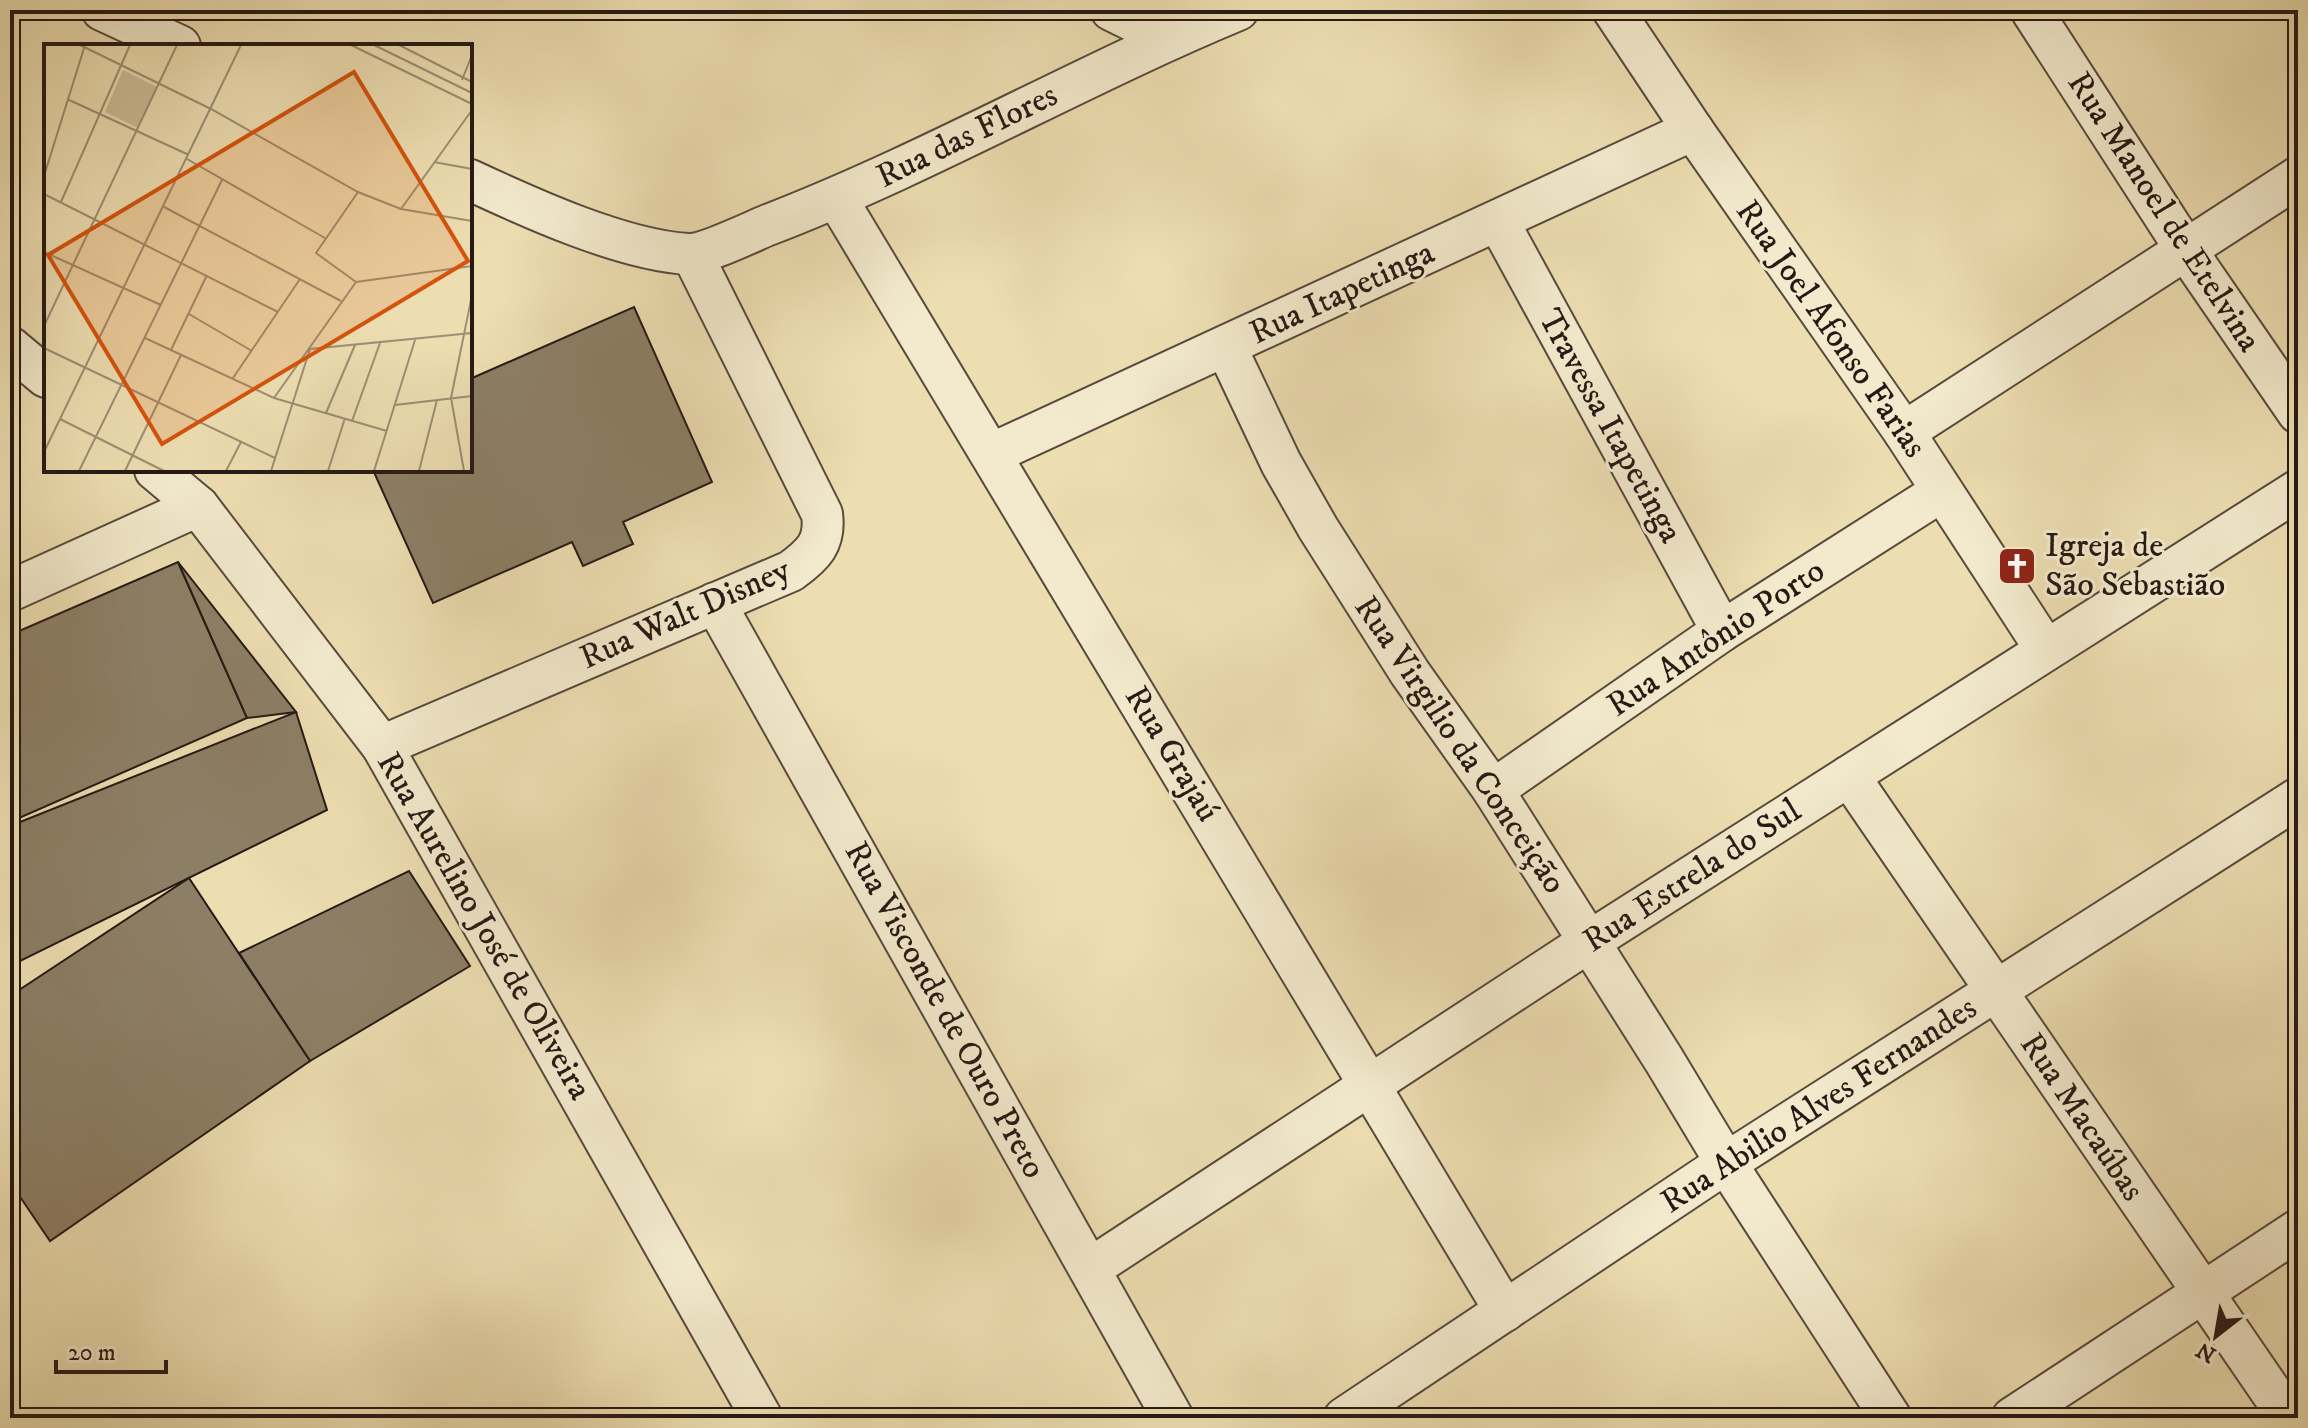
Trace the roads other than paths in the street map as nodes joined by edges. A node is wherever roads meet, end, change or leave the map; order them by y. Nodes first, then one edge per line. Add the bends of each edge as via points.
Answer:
1 (102, 10) edge
2 (1111, 10) edge
3 (1201, 10) edge
4 (1238, 10) edge
5 (1613, 10) edge
6 (2031, 10) edge
7 (1170, 39) junction
8 (176, 44) edge
9 (1693, 130) junction
10 (2298, 177) edge
11 (472, 181) edge
12 (837, 199) junction
13 (1498, 221) junction
14 (2186, 250) junction
15 (692, 254) junction
16 (10, 347) edge
17 (1226, 347) junction
18 (44, 375) edge
19 (2298, 413) edge
20 (1904, 432) junction
21 (991, 454) junction
22 (157, 472) edge
23 (2298, 490) edge
24 (1942, 491) junction
25 (198, 506) junction
26 (10, 591) edge
27 (715, 603) junction
28 (1722, 631) junction
29 (2046, 650) junction
30 (382, 746) junction
31 (1849, 776) junction
32 (1493, 790) junction
33 (2298, 798) edge
34 (1590, 941) junction
35 (1996, 991) junction
36 (1371, 1083) junction
37 (1726, 1163) junction
38 (2298, 1230) edge
39 (1091, 1268) junction
40 (2203, 1293) junction
41 (1505, 1311) junction
42 (762, 1418) edge
43 (1173, 1418) edge
44 (1344, 1418) edge
45 (1891, 1418) edge
46 (2012, 1418) edge
47 (2289, 1418) edge

1 - 8 street
2 - 7 street
3 - 7 street
4 - 7 street, Rua das Flores
5 - 9 street, Rua Joel Afonso Farias
6 - 14 street, Rua Manoel de Etelvina
7 - 12 street, Rua das Flores
9 - 13 street, Rua Itapetinga
9 - 20 street, Rua Joel Afonso Farias
10 - 14 street
11 - 15 street via 580,227
12 - 15 street, Rua das Flores
12 - 21 street, Rua Grajaú
13 - 17 street, Rua Itapetinga
13 - 28 street, Travessa Itapetinga
14 - 19 street, Rua Manoel de Etelvina
14 - 20 street
15 - 27 street, Rua Walt Disney via 824,527 818,548 791,571
16 - 18 street
17 - 21 street, Rua Itapetinga
17 - 32 street, Rua Virgilio da Conceição via 1318,528 1410,673
20 - 24 street, Rua Joel Afonso Farias
21 - 36 street, Rua Grajaú
22 - 25 street, Rua Aurelino José de Oliveira
23 - 29 street, Rua Estrela do Sul
24 - 28 street, Rua Antônio Porto
24 - 29 street, Rua Joel Afonso Farias
25 - 26 street
25 - 30 street, Rua Aurelino José de Oliveira
27 - 30 street, Rua Walt Disney
27 - 39 street, Rua Visconde de Ouro Preto
28 - 32 street, Rua Antônio Porto
29 - 31 street, Rua Estrela do Sul
30 - 42 street, Rua Aurelino José de Oliveira
31 - 34 street, Rua Estrela do Sul
31 - 35 street, Rua Macaúbas
32 - 34 street, Rua Virgilio da Conceição
33 - 35 street, Rua Abilio Alves Fernandes
34 - 36 street, Rua Estrela do Sul
34 - 37 street, Rua Virgilio da Conceição
35 - 37 street, Rua Abilio Alves Fernandes
35 - 40 street, Rua Macaúbas
36 - 39 street, Rua Estrela do Sul
36 - 41 street, Rua Grajaú
37 - 41 street, Rua Abilio Alves Fernandes
37 - 45 street, Rua Virgilio da Conceição
38 - 40 street
39 - 43 street, Rua Visconde de Ouro Preto
40 - 46 street
40 - 47 street, Rua Macaúbas
41 - 44 street, Rua Abilio Alves Fernandes

